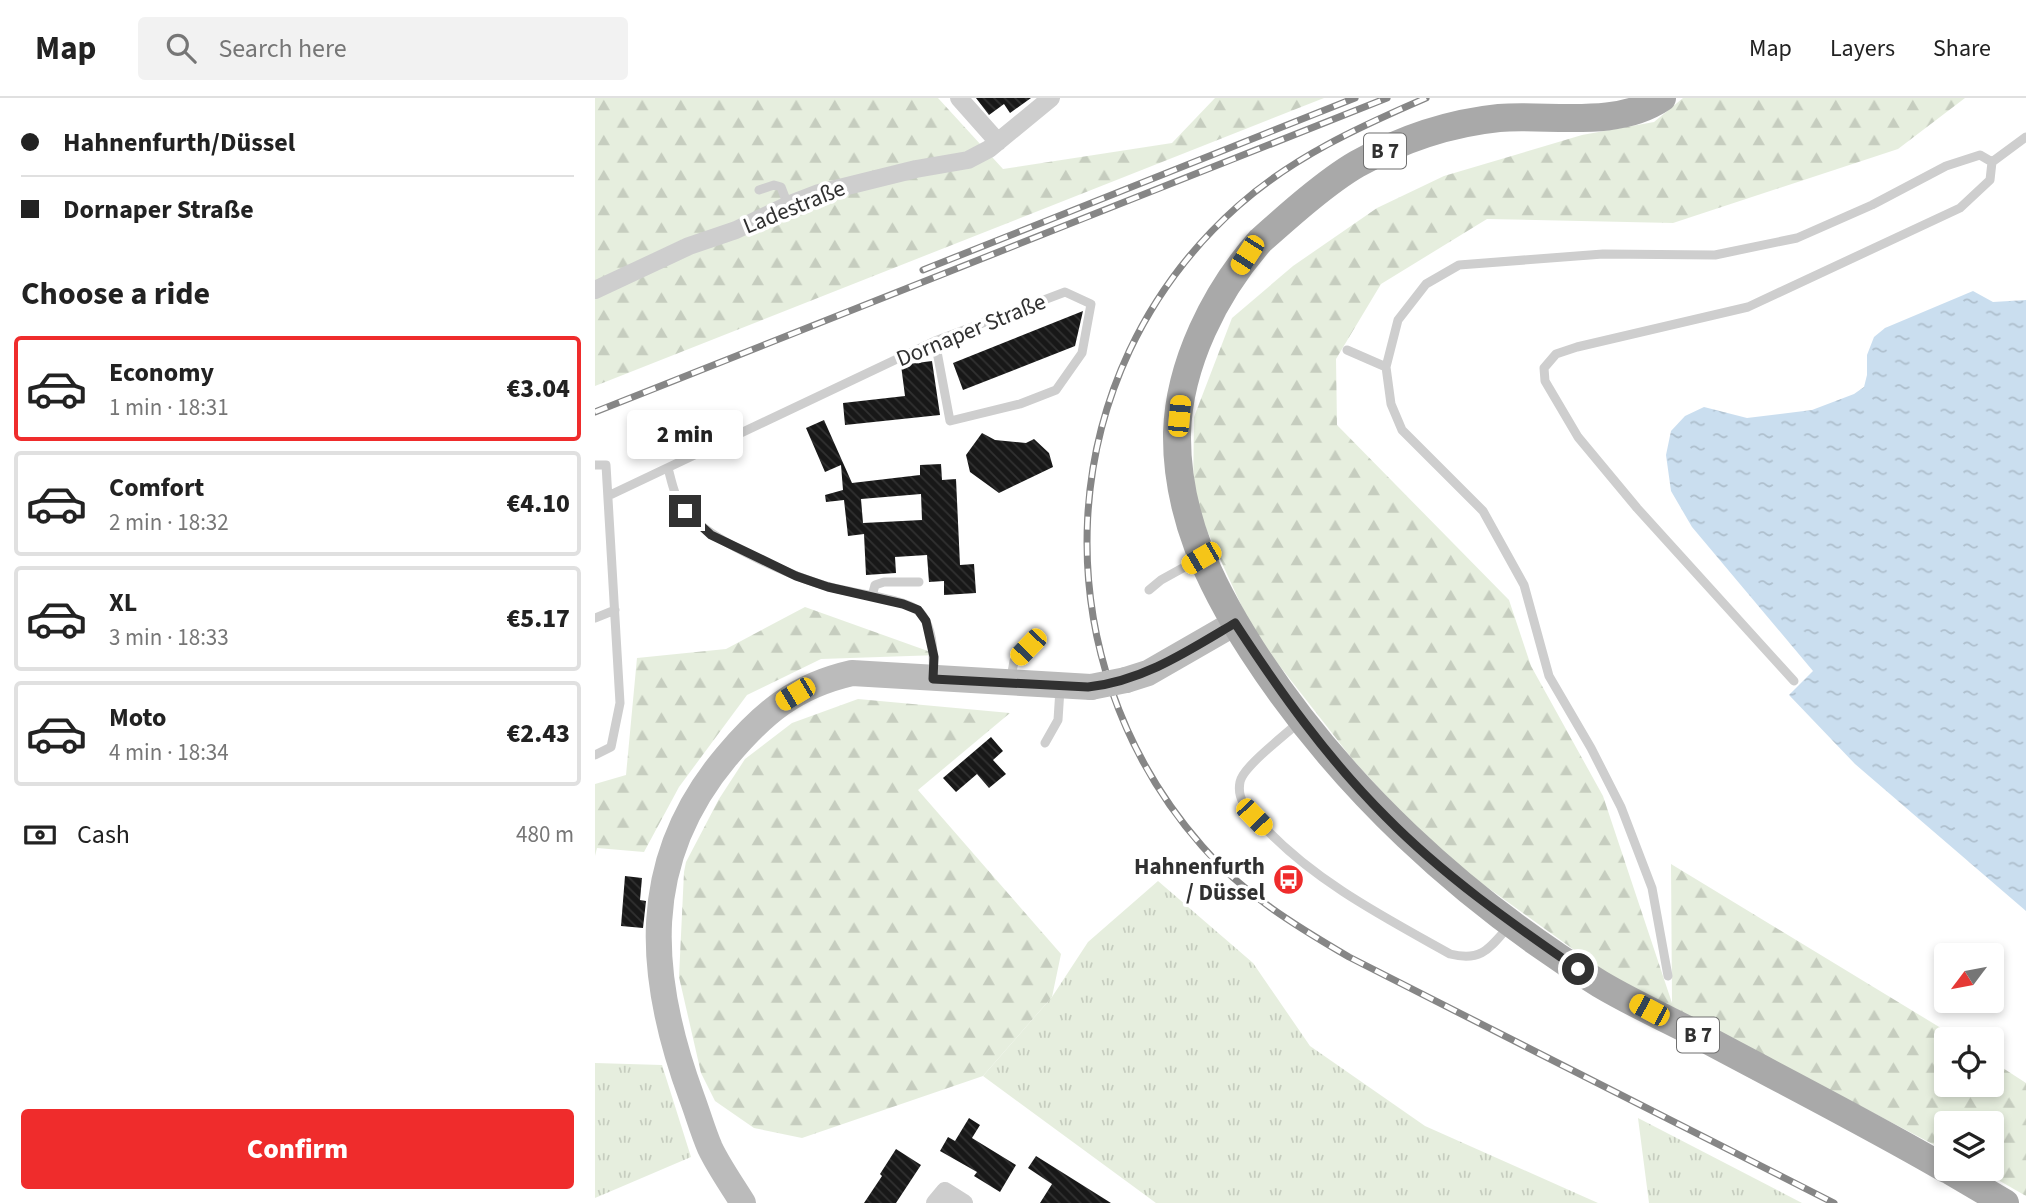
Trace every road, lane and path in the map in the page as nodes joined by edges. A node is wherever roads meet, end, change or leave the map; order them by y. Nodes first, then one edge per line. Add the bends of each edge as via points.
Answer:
1 (959, 98) edge
2 (1051, 98) edge
3 (1662, 98) edge
4 (2026, 137) edge
5 (999, 142) junction
6 (1992, 162) junction
7 (759, 190) dead end
8 (788, 205) junction
9 (595, 290) edge
10 (935, 341) junction
11 (1347, 350) dead end
12 (1386, 367) junction
13 (595, 465) edge
14 (668, 468) junction
15 (608, 496) junction
16 (1201, 558) junction
17 (919, 582) dead end
18 (1149, 590) dead end
19 (872, 596) junction
20 (615, 610) junction
21 (595, 618) edge
22 (1235, 623) junction
23 (1040, 637) dead end
24 (933, 679) junction
25 (1794, 681) dead end
26 (1011, 684) junction
27 (1060, 686) junction
28 (1301, 720) junction
29 (1045, 743) dead end
30 (595, 755) edge
31 (1512, 923) junction
32 (1668, 976) dead end
33 (1934, 1162) edge
34 (1967, 1181) edge
35 (743, 1203) edge
36 (935, 1203) edge
37 (964, 1203) edge
38 (2005, 1203) edge

1 - 5 street
2 - 5 street, Ladestraße
3 - 16 main road, B 7 via 1614,115 1500,118 1416,137 1354,166 1260,241 1215,307 1180,399 1177,433 1184,498
4 - 6 lane
5 - 8 street, Ladestraße via 960,163 855,183
6 - 12 lane via 1980,155 1946,166 1797,238 1716,255 1604,254 1459,265 1426,284 1398,320
6 - 25 lane via 1990,180 1960,208 1748,307 1577,347 1556,355 1544,368 1545,381 1578,437
7 - 8 lane via 781,187
8 - 9 street, Ladestraße
10 - 10 lane, Dornaper Straße via 1065,292 1091,304 1082,353 1056,390 950,421
10 - 14 lane, Dornaper Straße
11 - 12 lane
12 - 32 lane via 1391,404 1402,430 1483,511 1524,585 1549,676 1621,807 1652,888
13 - 15 lane via 606,465
14 - 15 lane, Dornaper Straße
14 - 19 lane via 685,511 711,535 796,576
15 - 20 lane
16 - 18 lane
16 - 22 main road, B 7
17 - 19 lane via 884,582 875,585
19 - 24 lane via 918,610 926,621 934,657
20 - 21 lane
20 - 30 lane via 620,704 611,747
22 - 27 main road, bridge via 1148,673 1091,687
22 - 28 main road, B 7
23 - 26 lane via 1014,661
24 - 26 main road
24 - 35 main road via 852,673 795,694 776,705 735,746 706,780 681,824 660,896 662,990 684,1075 711,1149
26 - 27 main road
27 - 29 lane via 1058,720
28 - 31 main road, B 7 via 1386,817
28 - 31 lane via 1252,765 1239,784 1245,807 1297,860 1331,885 1450,954 1479,955
31 - 33 main road, B 7 via 1600,984
34 - 38 main road, B 7
36 - 37 street via 946,1191

